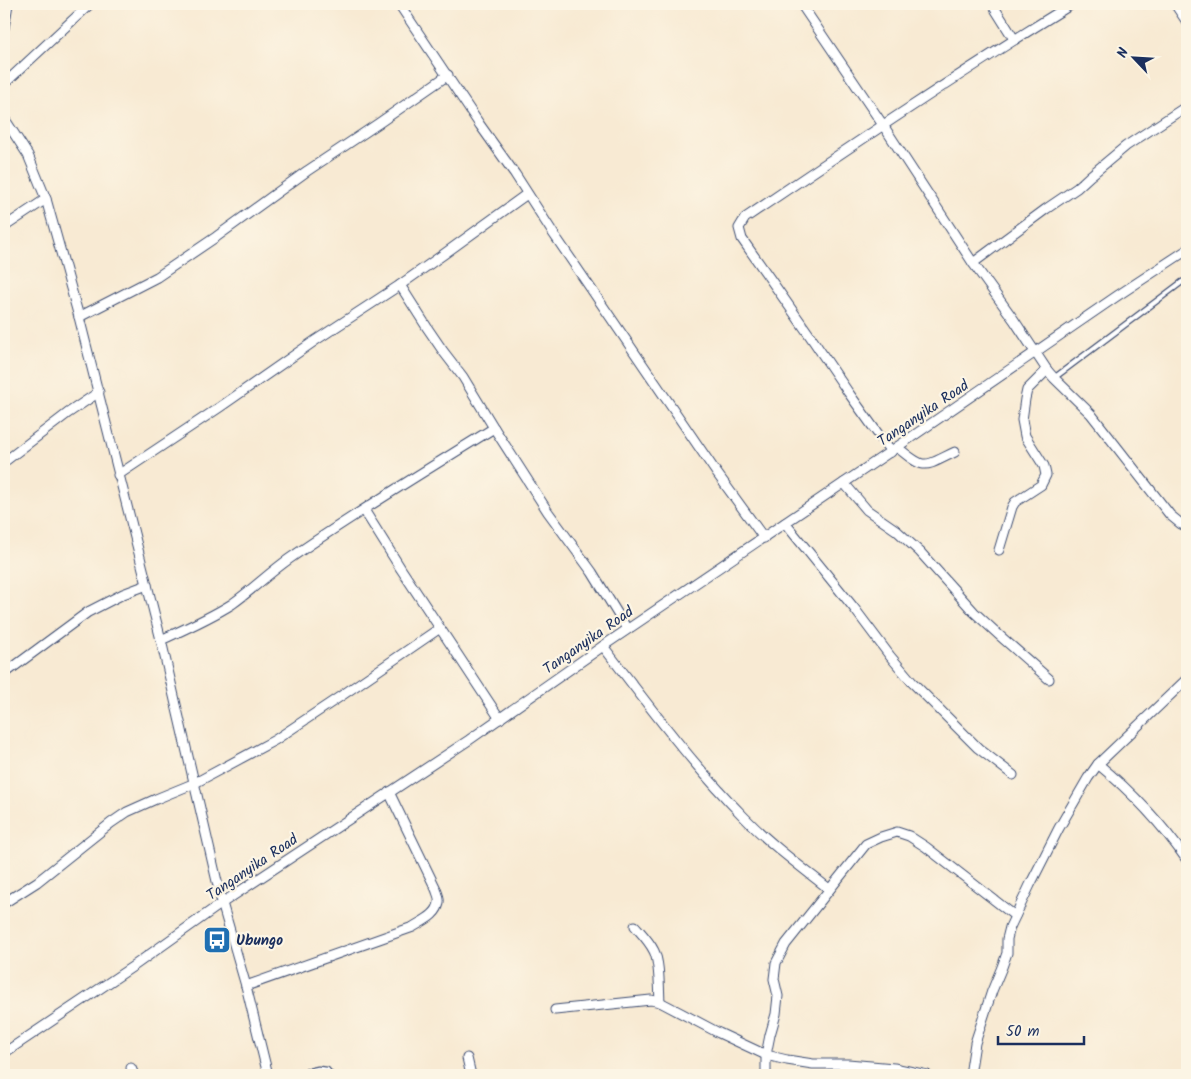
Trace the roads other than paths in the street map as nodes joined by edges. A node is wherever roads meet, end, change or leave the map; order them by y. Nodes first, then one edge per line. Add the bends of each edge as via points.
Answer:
1 (8, 4) edge
2 (90, 4) edge
3 (399, 4) edge
4 (801, 4) edge
5 (992, 4) edge
6 (1072, 4) edge
7 (1174, 4) edge
8 (1187, 22) edge
9 (4, 28) edge
10 (1014, 39) junction
11 (448, 75) junction
12 (4, 84) edge
13 (1187, 106) edge
14 (4, 118) edge
15 (883, 125) junction
16 (527, 194) junction
17 (46, 199) junction
18 (4, 226) edge
19 (1187, 250) edge
20 (973, 263) junction
21 (1182, 282) dead end
22 (400, 284) junction
23 (79, 318) junction
24 (1035, 352) junction
25 (1048, 370) junction
26 (1054, 378) junction
27 (99, 392) junction
28 (494, 428) junction
29 (894, 450) junction
30 (955, 452) dead end
31 (4, 462) edge
32 (118, 474) junction
33 (844, 483) junction
34 (364, 510) junction
35 (785, 523) junction
36 (1187, 526) edge
37 (764, 538) junction
38 (999, 550) dead end
39 (147, 584) junction
40 (440, 628) junction
41 (627, 629) junction
42 (161, 640) junction
43 (603, 646) junction
44 (4, 674) edge
45 (1049, 679) dead end
46 (1187, 679) edge
47 (500, 719) junction
48 (1098, 764) junction
49 (1013, 775) dead end
50 (195, 783) junction
51 (389, 792) junction
52 (1187, 860) edge
53 (829, 889) junction
54 (4, 903) edge
55 (222, 903) junction
56 (1014, 916) junction
57 (635, 926) dead end
58 (246, 986) junction
59 (660, 1002) junction
60 (555, 1010) dead end
61 (4, 1053) edge
62 (766, 1055) junction
63 (467, 1058) dead end
64 (299, 1074) edge
65 (268, 1075) edge
66 (291, 1075) edge
67 (331, 1075) edge
68 (471, 1075) edge
69 (766, 1075) edge
70 (927, 1075) edge
71 (970, 1075) edge

1 - 9 street
2 - 12 street
3 - 11 street
4 - 15 street
5 - 10 street
6 - 10 street
7 - 8 street
10 - 15 street
11 - 16 street
11 - 23 street via 157,277
13 - 20 street via 1126,146 1077,188
14 - 17 street via 28,155
15 - 20 street
15 - 29 street via 745,218 739,228 742,239 848,392
16 - 22 street
16 - 37 street
17 - 18 street
17 - 23 street
19 - 24 street, Tanganyika Road
20 - 24 street
21 - 26 lane
22 - 28 street
22 - 32 street
23 - 27 street
24 - 25 street
24 - 29 street, Tanganyika Road
25 - 26 street
25 - 38 street via 1027,390 1022,420 1025,436 1044,466 1046,475 1041,485 1015,502
26 - 36 street via 1091,414 1170,515
27 - 31 street
27 - 32 street
28 - 34 street
28 - 41 street
29 - 30 street via 927,466
29 - 33 street, Tanganyika Road
32 - 39 street
33 - 35 street, Tanganyika Road
33 - 45 street via 867,510 920,552 974,612
34 - 40 street
34 - 42 street via 288,560 231,604
35 - 37 street, Tanganyika Road
35 - 49 street via 912,682 978,748
37 - 41 street, Tanganyika Road
39 - 42 street
39 - 44 street via 88,612
40 - 47 street
40 - 50 street via 275,740
41 - 43 street, Tanganyika Road
42 - 50 street
43 - 47 street, Tanganyika Road
43 - 53 street via 652,711 745,818
46 - 48 street
47 - 51 street, Tanganyika Road
48 - 52 street via 1172,838
48 - 56 street via 1059,828
50 - 54 street via 127,812 37,882
50 - 55 street
51 - 55 street, Tanganyika Road
51 - 58 street via 436,889 439,902 434,913 413,927
53 - 56 street via 866,844 897,832 926,847
53 - 62 street via 786,944 776,963 774,980 778,996
55 - 58 street
55 - 61 street, Tanganyika Road
56 - 71 street via 1007,939 1007,953 975,1043
57 - 59 street via 655,953
58 - 65 street
59 - 60 street via 650,1000
59 - 62 street
62 - 69 street
62 - 70 street via 813,1064 894,1068
63 - 68 street
64 - 66 lane
64 - 67 lane via 318,1069 327,1070

